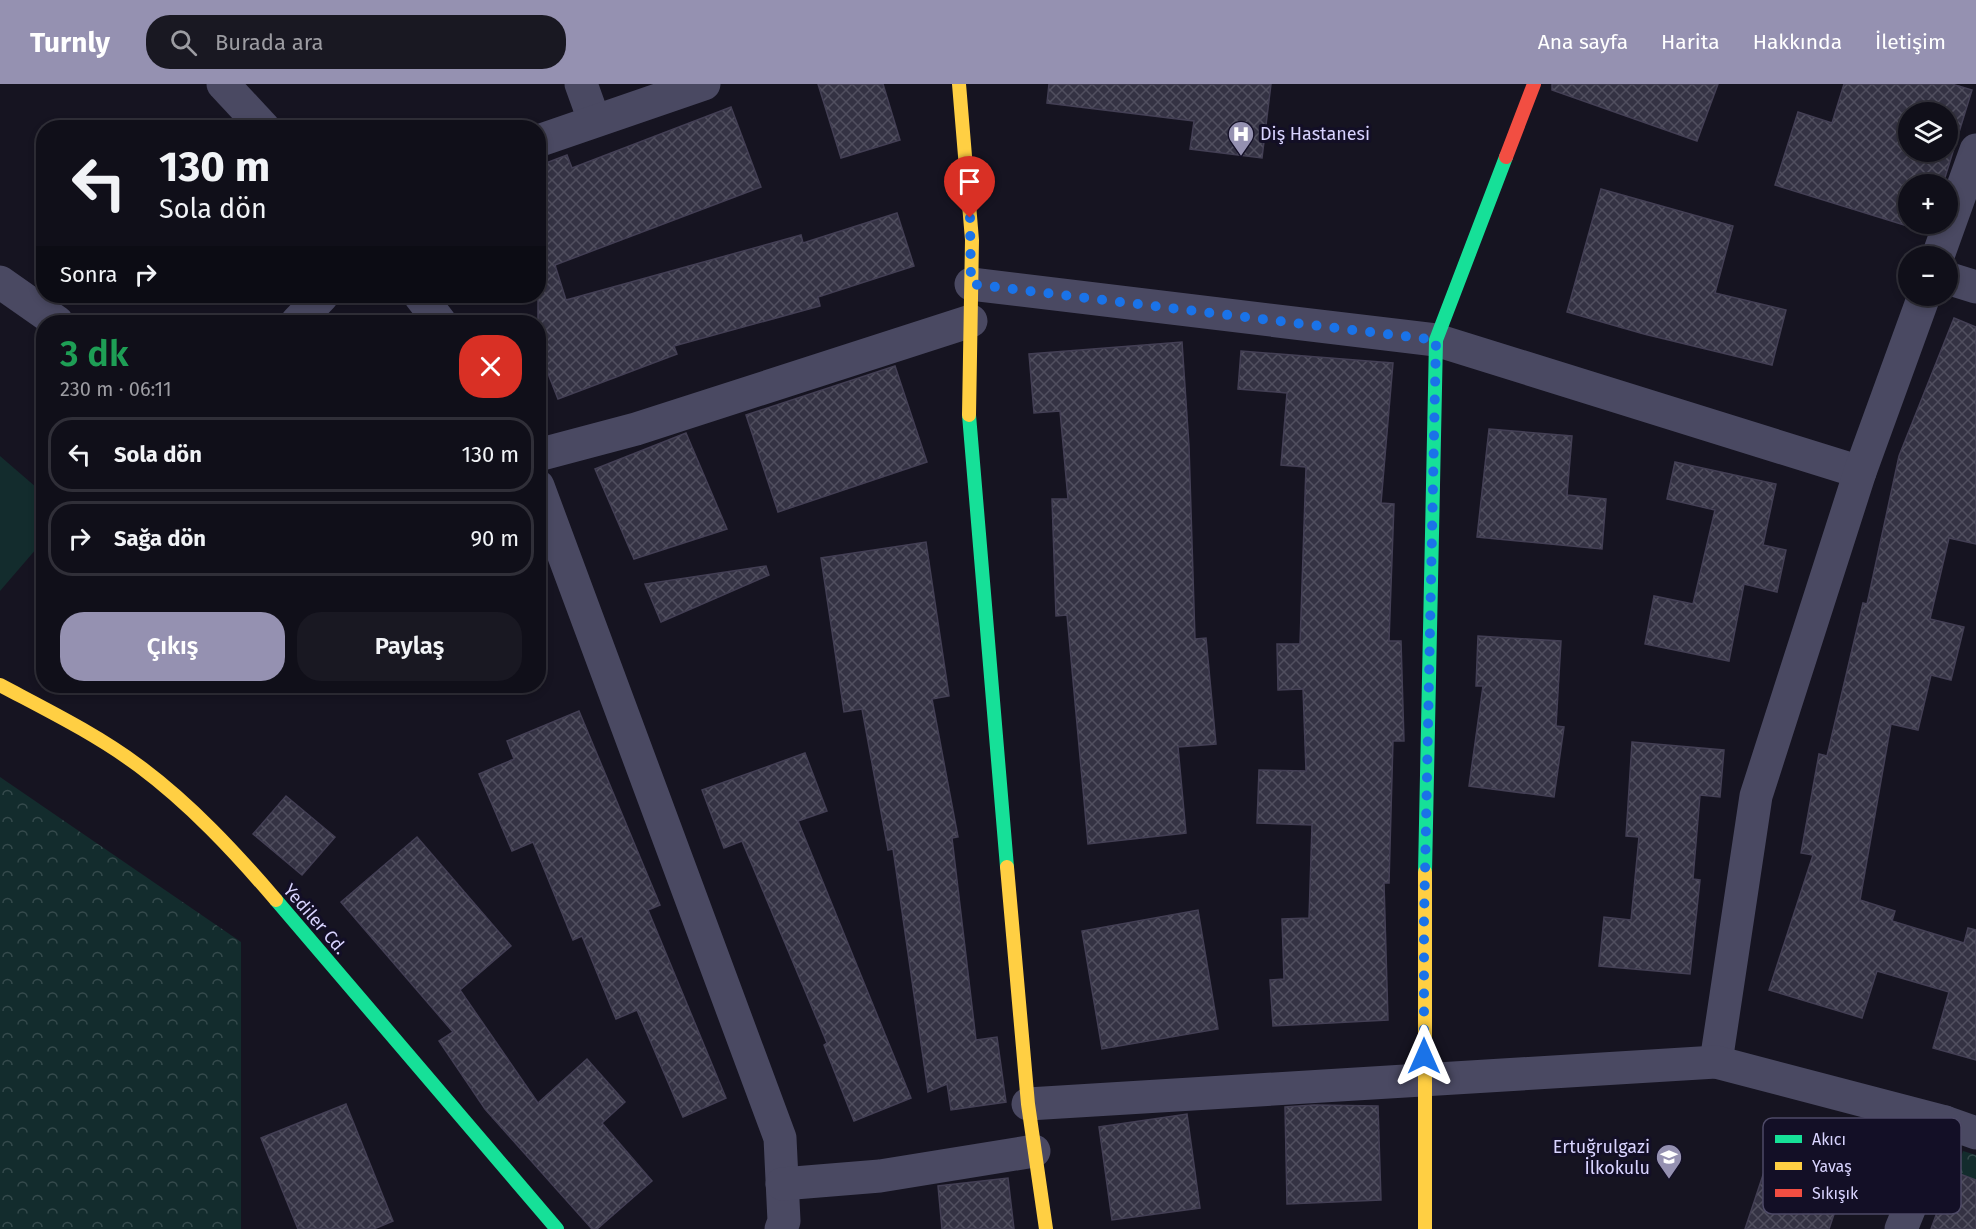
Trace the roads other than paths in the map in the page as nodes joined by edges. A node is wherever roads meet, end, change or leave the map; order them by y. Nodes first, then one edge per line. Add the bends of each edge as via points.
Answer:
1 (223, 84) edge
2 (581, 84) edge
3 (705, 84) edge
4 (959, 84) edge
5 (1534, 84) edge
6 (257, 120) edge
7 (594, 120) junction
8 (546, 138) edge
9 (1976, 150) edge
10 (1942, 246) edge
11 (1958, 281) edge
12 (0, 282) edge
13 (971, 284) junction
14 (1976, 287) edge
15 (315, 303) edge
16 (425, 303) edge
17 (1920, 306) edge
18 (47, 315) edge
19 (304, 315) edge
20 (435, 315) edge
21 (970, 321) junction
22 (1436, 340) junction
23 (546, 453) edge
24 (1860, 472) junction
25 (546, 508) edge
26 (0, 685) edge
27 (1716, 1062) junction
28 (1424, 1078) junction
29 (1028, 1104) junction
30 (1930, 1118) edge
31 (1961, 1128) edge
32 (1976, 1133) edge
33 (1034, 1151) junction
34 (782, 1184) junction
35 (1907, 1214) edge
36 (557, 1229) edge
37 (781, 1229) edge
38 (1046, 1229) edge
39 (1425, 1229) edge
40 (1901, 1229) edge

1 - 6 street
2 - 7 street
3 - 7 street
4 - 13 street via 972,240
5 - 22 street
7 - 8 street
9 - 10 street
11 - 14 street
12 - 18 street
13 - 21 street
13 - 22 street
15 - 19 street
16 - 20 street
17 - 24 street
21 - 23 street via 636,429
21 - 29 street via 969,431
22 - 24 street
22 - 28 street
24 - 27 street via 1756,796
25 - 34 street via 780,1138
26 - 36 street, Yediler Cd. via 74,724 138,765 197,814 266,888
27 - 28 street
27 - 30 street
28 - 29 street
28 - 39 street
29 - 33 street
31 - 32 street
33 - 34 street via 880,1176
33 - 38 street
34 - 37 street
35 - 40 street

